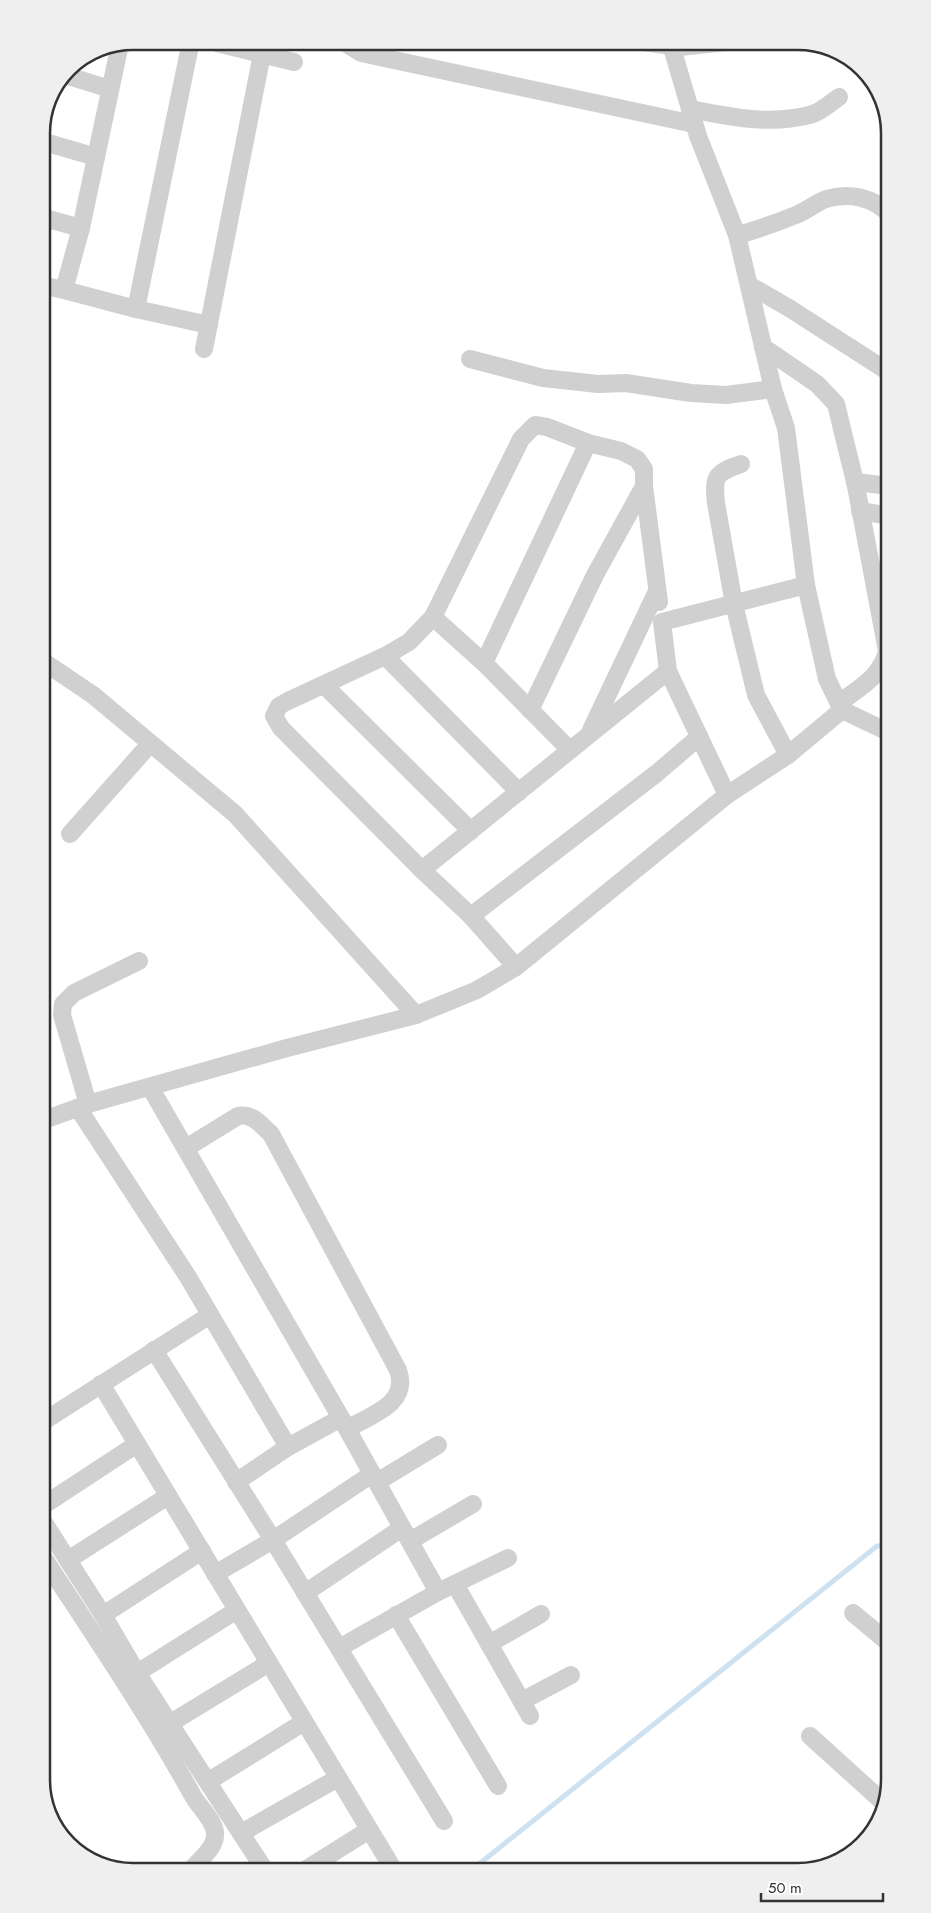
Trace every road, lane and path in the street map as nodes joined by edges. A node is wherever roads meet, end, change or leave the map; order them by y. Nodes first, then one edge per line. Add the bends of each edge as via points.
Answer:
1 (189, 50) edge
2 (246, 50) edge
3 (356, 50) edge
4 (672, 50) edge
5 (118, 52) edge
6 (262, 54) junction
7 (294, 62) dead end
8 (71, 78) edge
9 (110, 89) junction
10 (840, 97) dead end
11 (692, 117) junction
12 (50, 144) edge
13 (96, 157) junction
14 (881, 208) edge
15 (50, 219) edge
16 (81, 228) junction
17 (737, 235) junction
18 (749, 285) junction
19 (50, 287) edge
20 (64, 290) junction
21 (136, 309) junction
22 (209, 325) junction
23 (763, 347) junction
24 (204, 349) dead end
25 (470, 359) dead end
26 (881, 367) edge
27 (773, 389) junction
28 (588, 442) junction
29 (741, 464) dead end
30 (855, 482) junction
31 (881, 485) edge
32 (644, 486) junction
33 (860, 511) junction
34 (881, 514) edge
35 (806, 585) junction
36 (658, 591) junction
37 (734, 604) junction
38 (433, 617) junction
39 (662, 622) junction
40 (881, 625) edge
41 (385, 656) junction
42 (484, 663) junction
43 (50, 666) edge
44 (881, 667) edge
45 (668, 671) junction
46 (324, 685) junction
47 (841, 707) junction
48 (530, 710) junction
49 (881, 729) edge
50 (588, 735) junction
51 (699, 737) junction
52 (150, 744) junction
53 (570, 750) junction
54 (788, 755) junction
55 (519, 792) junction
56 (727, 794) junction
57 (471, 831) junction
58 (70, 834) dead end
59 (422, 870) junction
60 (470, 916) junction
61 (139, 961) dead end
62 (516, 967) junction
63 (416, 1015) junction
64 (150, 1087) junction
65 (83, 1106) junction
66 (50, 1118) edge
67 (186, 1148) junction
68 (210, 1314) junction
69 (154, 1350) junction
70 (101, 1384) junction
71 (50, 1416) edge
72 (344, 1423) junction
73 (137, 1444) junction
74 (438, 1446) dead end
75 (288, 1447) junction
76 (375, 1478) junction
77 (236, 1482) junction
78 (168, 1496) junction
79 (50, 1501) edge
80 (473, 1504) dead end
81 (50, 1532) edge
82 (406, 1534) junction
83 (273, 1540) junction
84 (202, 1551) junction
85 (508, 1558) dead end
86 (68, 1560) junction
87 (50, 1568) edge
88 (215, 1574) junction
89 (455, 1584) junction
90 (438, 1592) junction
91 (305, 1593) junction
92 (237, 1610) junction
93 (853, 1612) dead end
94 (104, 1614) junction
95 (540, 1614) dead end
96 (396, 1616) junction
97 (881, 1636) edge
98 (489, 1644) junction
99 (339, 1648) junction
100 (269, 1663) junction
101 (137, 1673) junction
102 (571, 1676) dead end
103 (304, 1722) junction
104 (170, 1724) junction
105 (810, 1736) dead end
106 (338, 1778) junction
107 (209, 1781) junction
108 (498, 1786) dead end
109 (879, 1798) edge
110 (444, 1821) dead end
111 (370, 1830) junction
112 (241, 1833) junction
113 (197, 1863) edge
114 (260, 1863) edge
115 (321, 1863) edge
116 (390, 1863) edge

1 - 21 street
2 - 6 street
3 - 11 street
4 - 11 street
5 - 9 street
6 - 7 street
6 - 22 street
8 - 9 street
9 - 13 street
10 - 11 street via 815,114 777,121
11 - 17 street
12 - 13 street
13 - 16 street
14 - 17 street via 869,199 849,195 826,199 798,214
15 - 16 street
16 - 20 street
17 - 18 street
18 - 23 street
18 - 26 street
19 - 20 street
20 - 21 street
21 - 22 street
22 - 24 street
23 - 27 street
23 - 30 street via 817,384 836,404
25 - 27 street via 543,378 598,384 626,383 726,395
27 - 35 street via 786,428
28 - 32 street via 637,459 644,469
28 - 38 street via 547,427 535,425 528,430
28 - 42 street
29 - 37 street via 722,471 715,490
30 - 31 street
30 - 33 street
32 - 36 street
32 - 48 street via 595,575
33 - 34 street
33 - 40 street
35 - 37 street
35 - 47 street via 827,679
36 - 39 street
36 - 50 street
37 - 39 street
37 - 54 street via 756,695
38 - 41 street via 410,642
38 - 42 street
39 - 45 street
41 - 46 street
41 - 55 street
42 - 48 street
43 - 52 street via 93,695
44 - 47 street
45 - 50 street
45 - 51 street
46 - 57 street
46 - 59 street via 280,706 274,716 281,728
47 - 49 street
47 - 54 street
48 - 53 street
50 - 53 street
51 - 56 street
51 - 60 street
52 - 58 street
52 - 63 street via 235,814
53 - 55 street
54 - 56 street
55 - 57 street
56 - 62 street
57 - 59 street
59 - 60 street
60 - 62 street
61 - 65 street via 74,993 63,1004 62,1015
62 - 63 street via 477,990
63 - 64 street
64 - 65 street
64 - 67 street
65 - 66 street
65 - 68 street
67 - 72 street
67 - 72 street via 246,1114 271,1134 402,1380 393,1403
68 - 69 street
68 - 75 street
69 - 70 street
69 - 77 street
70 - 71 street
70 - 73 street
72 - 75 street
72 - 76 street
73 - 78 street
73 - 79 street
74 - 76 street
75 - 77 street
76 - 82 street
76 - 83 street
77 - 83 street
78 - 84 street
78 - 86 street
80 - 82 street
81 - 86 street
82 - 90 street
82 - 91 street
83 - 88 street
83 - 91 street
84 - 88 street
84 - 94 street
85 - 89 street
86 - 94 street
87 - 113 street via 170,1754 215,1831 214,1844
88 - 92 street
89 - 90 street
89 - 98 street
90 - 96 street
91 - 99 street
92 - 100 street
92 - 101 street
93 - 97 street
94 - 101 street
95 - 98 street
96 - 99 street
96 - 108 street
98 - 102 street via 526,1708
99 - 110 street
100 - 103 street
100 - 104 street
101 - 104 street
103 - 106 street
103 - 107 street
104 - 107 street
105 - 109 street
106 - 111 street
106 - 112 street
107 - 112 street
111 - 115 street
111 - 116 street
112 - 114 street

